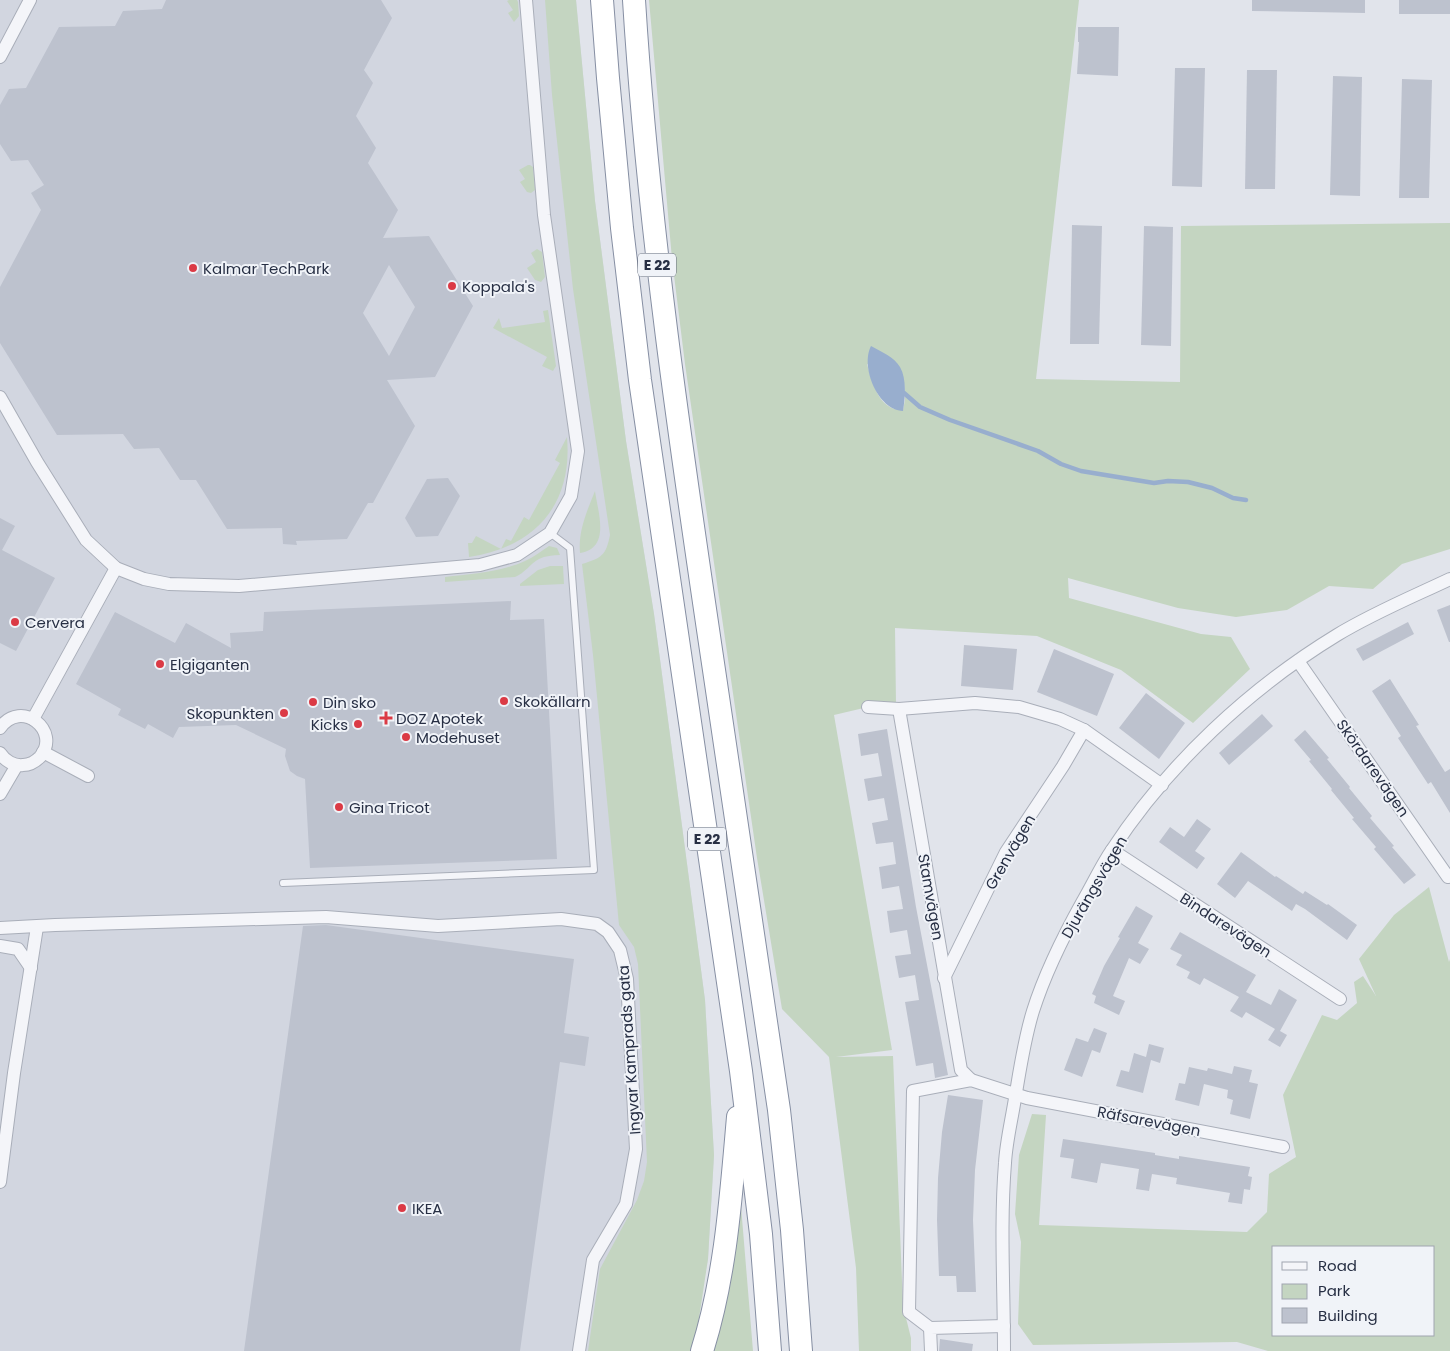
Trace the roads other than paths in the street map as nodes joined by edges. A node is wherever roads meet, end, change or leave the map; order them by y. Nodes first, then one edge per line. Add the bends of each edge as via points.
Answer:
1 (30, 0) edge
2 (526, 0) edge
3 (602, 0) edge
4 (634, 0) edge
5 (0, 57) edge
6 (0, 398) edge
7 (550, 533) junction
8 (116, 568) junction
9 (1450, 579) edge
10 (1298, 661) junction
11 (868, 707) dead end
12 (899, 710) junction
13 (33, 718) junction
14 (0, 728) edge
15 (1084, 730) junction
16 (43, 752) junction
17 (1, 759) edge
18 (17, 765) junction
19 (88, 776) dead end
20 (1162, 785) junction
21 (0, 794) edge
22 (1112, 850) junction
23 (1448, 877) dead end
24 (283, 883) dead end
25 (37, 927) junction
26 (0, 928) edge
27 (0, 946) edge
28 (31, 968) junction
29 (944, 978) junction
30 (1340, 999) dead end
31 (742, 1071) junction
32 (971, 1080) junction
33 (1016, 1094) junction
34 (1283, 1147) dead end
35 (0, 1182) edge
36 (1004, 1326) junction
37 (930, 1328) junction
38 (579, 1351) edge
39 (702, 1351) edge
40 (770, 1351) edge
41 (801, 1351) edge
42 (931, 1351) edge
43 (1004, 1351) edge

1 - 5 street
2 - 7 street via 544,215 578,451 571,496
3 - 31 highway, E 22 via 622,228 640,380
4 - 41 highway, E 22 via 638,72 669,364 779,1110
6 - 8 street via 86,540
7 - 8 street via 517,555 480,565 389,574 239,586 169,584
7 - 24 lane via 570,548 594,870
8 - 13 street
9 - 10 street, Djurängsvägen via 1366,618
10 - 20 street, Djurängsvägen via 1236,708
10 - 23 street, Skördarevägen
11 - 12 street
12 - 15 street via 975,703 1019,707
12 - 29 street, Stamvägen
13 - 14 street via 10,718
13 - 16 street via 44,730 46,745
15 - 20 street
15 - 29 street, Grenvägen via 1006,852
16 - 18 street via 32,763
16 - 19 street
17 - 18 street
18 - 21 street
20 - 22 street, Djurängsvägen
22 - 30 street, Bindarevägen
22 - 33 street, Djurängsvägen via 1070,924 1051,966 1034,1010
25 - 26 street, Ingvar Kamprads gata
25 - 28 street
25 - 38 street, Ingvar Kamprads gata via 326,917 438,926 561,919 597,924 608,932 620,950 627,979 636,1149 626,1204 593,1260
27 - 28 street via 18,949
28 - 35 street
29 - 32 street, Stamvägen via 961,1070
31 - 39 highway via 727,1238 719,1290
31 - 40 highway, E 22 via 761,1234
32 - 33 street
32 - 37 street via 912,1091 910,1312
33 - 34 street, Räfsarevägen
33 - 36 street, Djurängsvägen via 1005,1161
36 - 37 street
36 - 43 street, Djurängsvägen
37 - 42 street

